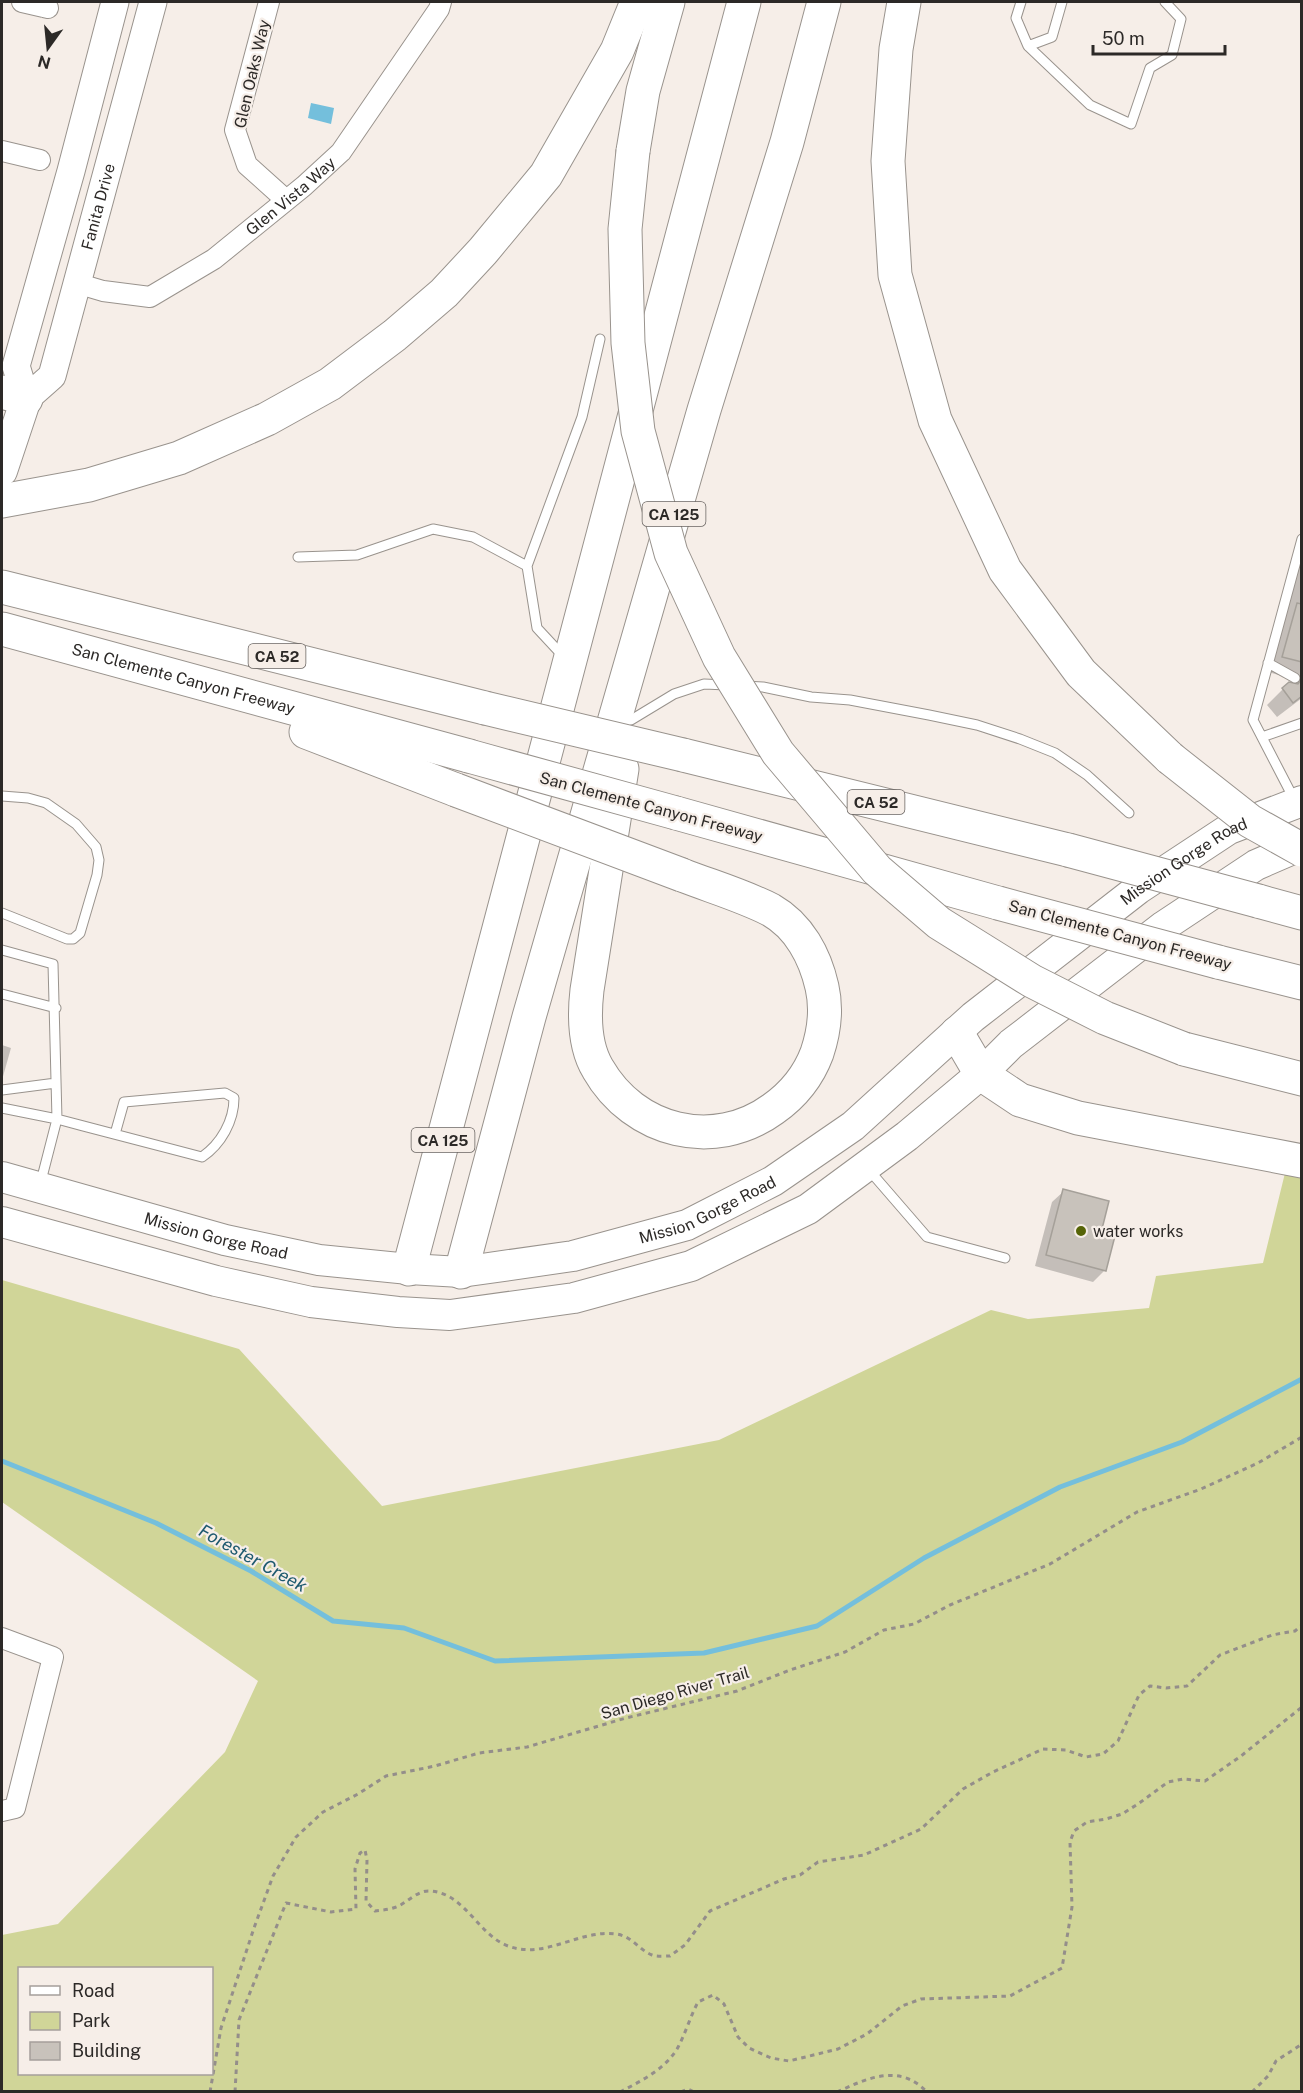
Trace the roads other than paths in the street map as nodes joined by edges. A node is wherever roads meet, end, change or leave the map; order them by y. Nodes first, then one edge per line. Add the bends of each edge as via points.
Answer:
1 (22, 2) edge
2 (115, 2) edge
3 (153, 2) edge
4 (269, 2) edge
5 (441, 2) edge
6 (637, 2) edge
7 (668, 2) edge
8 (744, 2) edge
9 (824, 2) edge
10 (904, 2) edge
11 (1021, 2) edge
12 (1062, 2) edge
13 (1165, 2) edge
14 (48, 8) dead end
15 (1028, 46) junction
16 (2, 151) edge
17 (40, 160) dead end
18 (286, 200) junction
19 (76, 283) junction
20 (600, 339) dead end
21 (14, 395) edge
22 (2, 471) edge
23 (2, 501) edge
24 (1302, 539) edge
25 (298, 557) dead end
26 (527, 566) junction
27 (2, 587) edge
28 (651, 593) junction
29 (2, 629) edge
30 (569, 662) junction
31 (1268, 663) junction
32 (140, 667) junction
33 (1295, 678) dead end
34 (630, 720) junction
35 (1302, 723) edge
36 (1262, 737) junction
37 (2, 796) edge
38 (1299, 802) edge
39 (1129, 813) dead end
40 (1302, 845) edge
41 (1302, 850) edge
42 (1302, 913) edge
43 (2, 914) edge
44 (2, 950) edge
45 (1302, 983) edge
46 (2, 994) edge
47 (56, 1008) junction
48 (957, 1033) junction
49 (981, 1074) junction
50 (1302, 1079) edge
51 (56, 1083) junction
52 (2, 1090) edge
53 (2, 1108) edge
54 (57, 1119) junction
55 (115, 1134) junction
56 (1302, 1161) edge
57 (866, 1166) junction
58 (2, 1177) edge
59 (39, 1187) junction
60 (2, 1203) edge
61 (2, 1222) edge
62 (1005, 1258) dead end
63 (409, 1269) junction
64 (461, 1272) junction
65 (398, 1312) junction
66 (450, 1315) junction
67 (2, 1638) edge
68 (2, 1811) edge

1 - 14 street
2 - 21 main road, Fanita Drive via 16,366
3 - 19 main road, Fanita Drive
4 - 18 street, Glen Oaks Way via 236,130 247,165
5 - 18 street, Glen Vista Way via 341,152
6 - 23 highway via 617,51 546,175 444,293 395,335 330,384 267,419 179,458 89,485
7 - 50 highway, bridge via 643,91 633,151 626,229 628,344 638,431 671,553 719,657 778,753 877,870 939,923 1043,986 1105,1018 1184,1049
8 - 30 highway, CA 125
9 - 28 highway, CA 125 via 787,142
10 - 41 highway, bridge via 896,49 888,161 895,275 935,420 1005,570 1080,673 1170,758 1250,821
11 - 15 lane via 1016,18
12 - 15 lane via 1052,37
13 - 15 lane via 1181,19 1172,55 1150,68 1131,124 1090,105
16 - 17 street
18 - 19 street, Glen Vista Way via 214,259 150,297
19 - 21 main road, Fanita Drive via 52,376
20 - 26 lane via 582,417
21 - 22 main road
24 - 31 lane
25 - 26 lane via 357,555 433,529 473,537
26 - 30 lane via 537,628
27 - 42 highway, CA 52, bridge via 1068,850
28 - 34 highway
28 - 64 highway, CA 125 via 528,1017
29 - 32 highway, San Clemente Canyon Freeway
30 - 63 highway, CA 125
31 - 33 lane
31 - 36 lane via 1253,720
32 - 34 highway, bridge via 456,790 682,875 772,911 799,933 817,965 825,999 823,1036 811,1069 788,1099 760,1119 735,1130 699,1133 666,1127 636,1111 614,1093 597,1068 587,1038 586,990
32 - 45 highway, San Clemente Canyon Freeway, bridge
34 - 39 lane via 674,694 704,684 763,687 850,700 999,732 1054,753 1087,775
35 - 36 lane
36 - 38 lane
37 - 43 lane via 46,803 76,824 96,847 99,860 80,933 73,939
38 - 48 main road, Mission Gorge Road via 1229,829 1138,889
40 - 49 main road via 1256,865 1164,926 1011,1044
44 - 47 lane via 53,964
46 - 47 lane
47 - 51 lane
48 - 49 highway
48 - 64 main road, Mission Gorge Road via 853,1126 773,1181 687,1225 573,1256
49 - 56 highway via 1020,1100 1078,1118
49 - 57 main road
51 - 52 lane
51 - 54 lane
53 - 54 lane
54 - 55 lane
54 - 59 lane
55 - 55 lane via 202,1157 225,1132 234,1098 225,1093 124,1102
57 - 62 lane via 927,1237
57 - 66 main road via 808,1209 691,1266 574,1298
58 - 59 main road, Mission Gorge Road
59 - 60 main road via 33,1206 22,1208
59 - 63 main road, Mission Gorge Road via 225,1240 319,1260
61 - 65 main road via 216,1281 311,1302
63 - 64 main road, Mission Gorge Road
63 - 65 main road, CA 125
64 - 66 main road, CA 125
65 - 66 main road
67 - 68 street via 53,1657 15,1808

